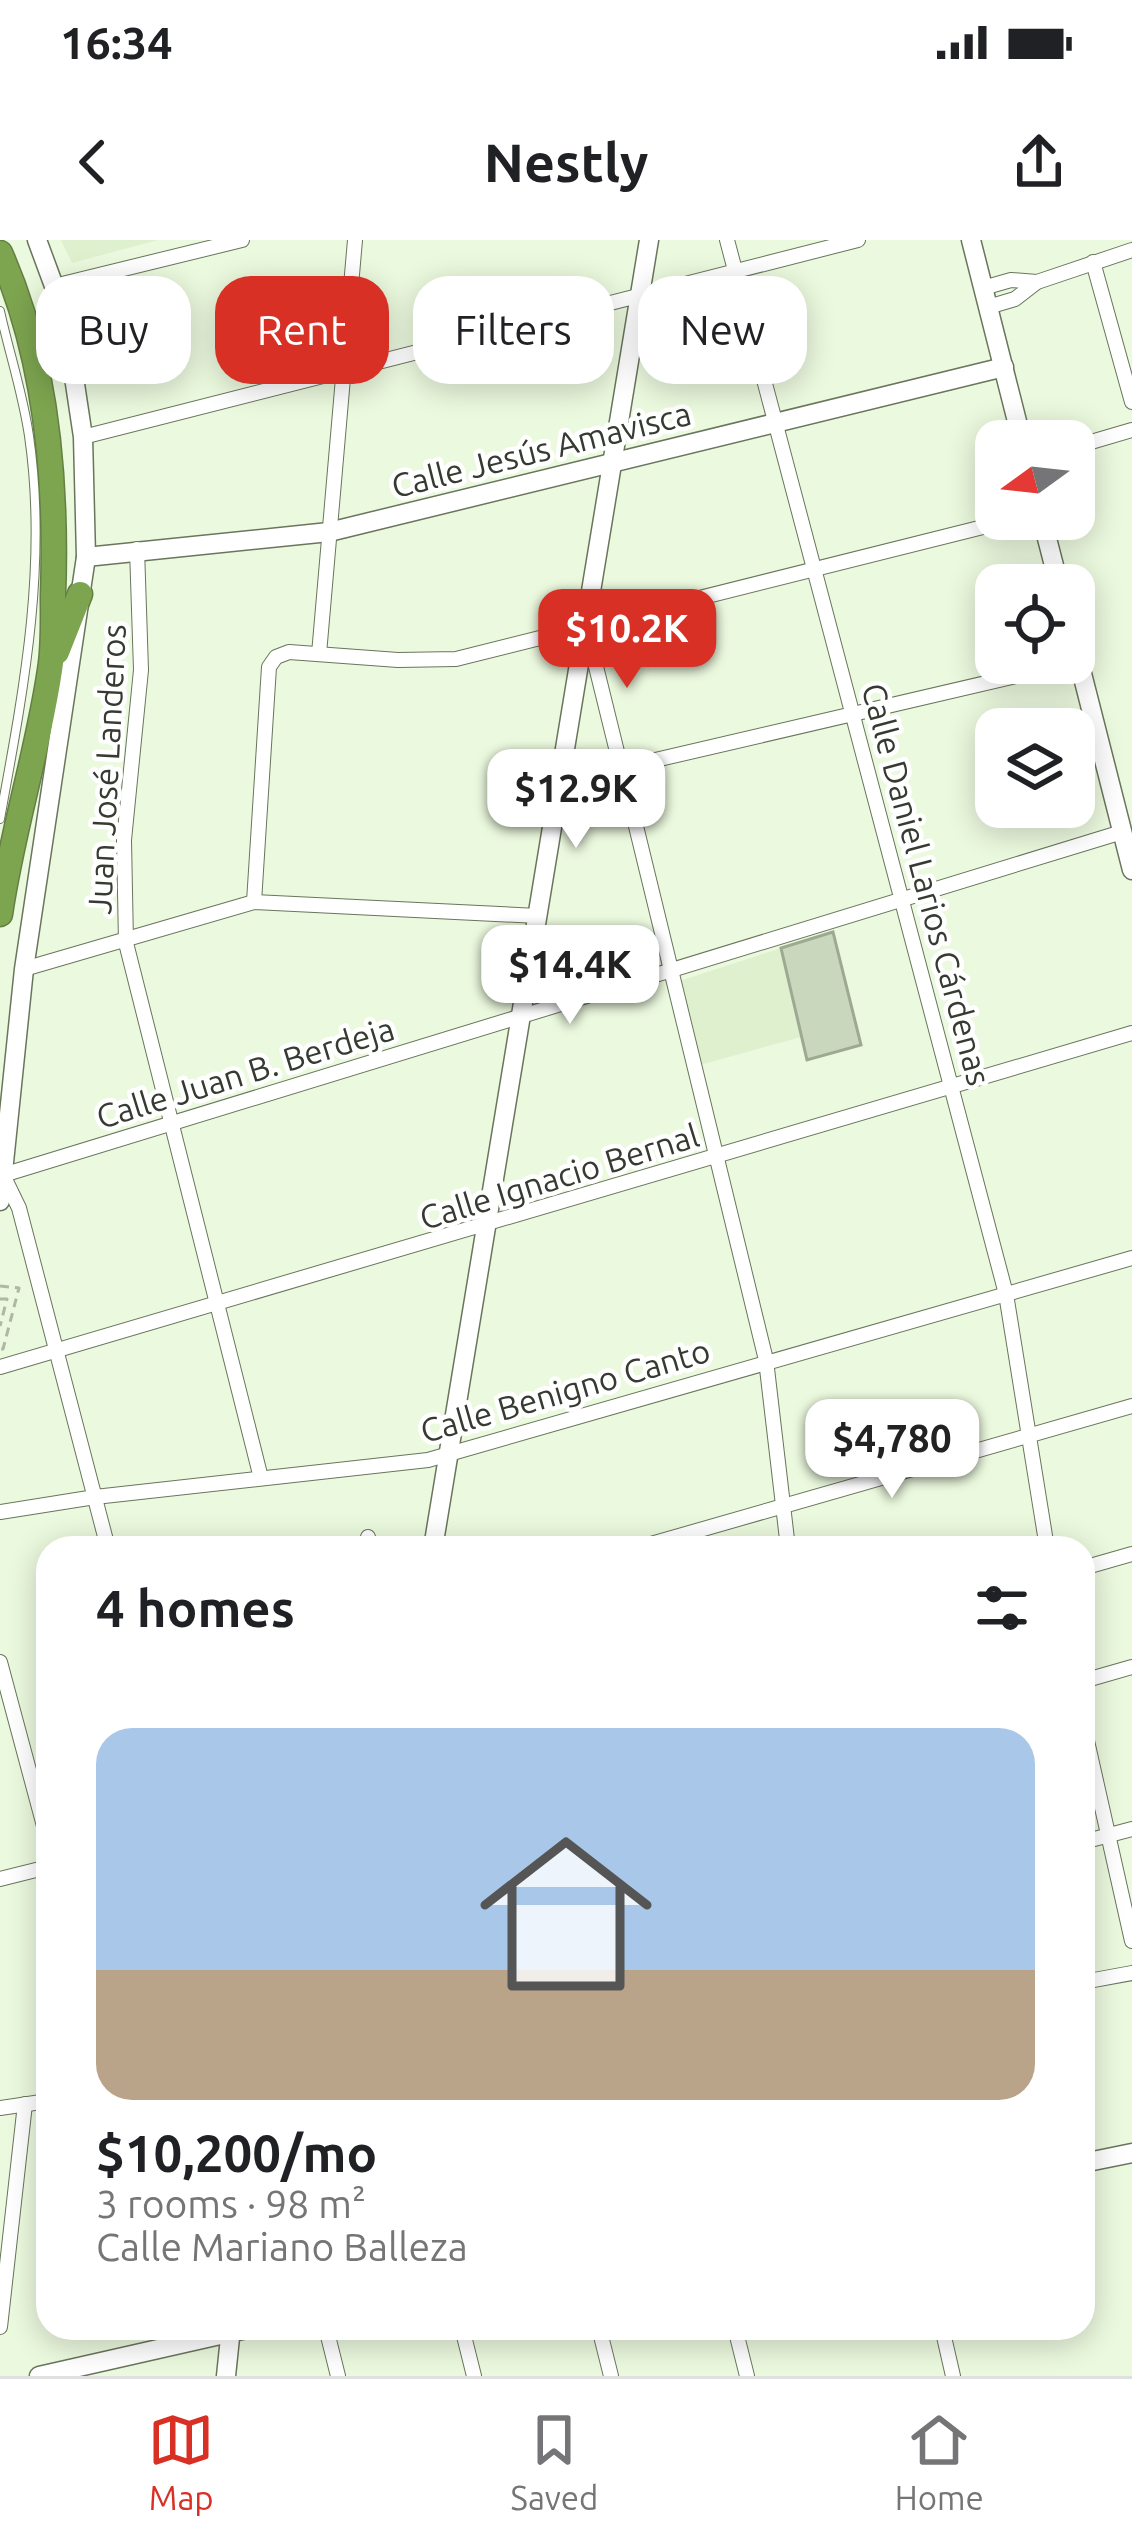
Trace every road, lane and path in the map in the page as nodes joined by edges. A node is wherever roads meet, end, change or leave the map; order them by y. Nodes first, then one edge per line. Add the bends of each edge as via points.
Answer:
1 (37, 240) edge
2 (242, 240) edge
3 (355, 240) edge
4 (650, 240) edge
5 (727, 240) edge
6 (858, 240) edge
7 (971, 240) edge
8 (1132, 250) edge
9 (0, 253) edge
10 (1093, 262) junction
11 (735, 271) junction
12 (51, 276) edge
13 (96, 276) edge
14 (352, 276) edge
15 (643, 276) edge
16 (715, 276) edge
17 (638, 296) edge
18 (986, 297) junction
19 (638, 307) edge
20 (0, 311) edge
21 (389, 358) edge
22 (1004, 367) junction
23 (73, 384) edge
24 (288, 384) edge
25 (342, 384) edge
26 (1132, 402) edge
27 (1017, 420) edge
28 (776, 422) junction
29 (1132, 430) edge
30 (83, 436) junction
31 (1095, 441) edge
32 (613, 462) junction
33 (975, 529) edge
34 (329, 532) junction
35 (137, 549) junction
36 (86, 556) junction
37 (815, 569) junction
38 (80, 595) junction
39 (586, 627) junction
40 (319, 654) junction
41 (49, 678) junction
42 (975, 683) edge
43 (1082, 684) edge
44 (854, 714) junction
45 (58, 734) junction
46 (621, 768) junction
47 (634, 818) joint
48 (0, 819) edge
49 (1122, 832) junction
50 (1132, 870) edge
51 (903, 899) junction
52 (254, 902) junction
53 (0, 914) edge
54 (538, 916) junction
55 (126, 943) junction
56 (24, 969) junction
57 (671, 970) junction
58 (521, 1016) junction
59 (1132, 1033) edge
60 (952, 1086) junction
61 (171, 1123) junction
62 (716, 1157) junction
63 (3, 1174) junction
64 (0, 1201) edge
65 (485, 1227) junction
66 (1132, 1258) edge
67 (0, 1286) edge
68 (1006, 1294) junction
69 (0, 1299) edge
70 (217, 1305) junction
71 (0, 1326) edge
72 (0, 1349) edge
73 (57, 1353) junction
74 (766, 1360) junction
75 (0, 1367) edge
76 (1132, 1406) edge
77 (1029, 1436) junction
78 (448, 1454) junction
79 (261, 1478) junction
80 (95, 1497) junction
81 (784, 1507) junction
82 (0, 1512) edge
83 (105, 1536) edge
84 (436, 1536) edge
85 (681, 1536) edge
86 (787, 1536) edge
87 (1045, 1536) edge
88 (1132, 1554) edge
89 (1095, 1565) edge
90 (0, 1662) edge
91 (1132, 1667) edge
92 (1095, 1678) edge
93 (1095, 1777) edge
94 (36, 1796) edge
95 (1132, 1829) edge
96 (1108, 1835) junction
97 (1095, 1839) edge
98 (36, 1871) edge
99 (0, 1879) edge
100 (1132, 1941) edge
101 (1132, 1973) edge
102 (1095, 1980) edge
103 (36, 2103) edge
104 (25, 2104) junction
105 (0, 2108) edge
106 (1132, 2153) edge
107 (1095, 2161) edge
108 (0, 2327) edge
109 (172, 2340) edge
110 (230, 2340) edge
111 (329, 2340) edge
112 (464, 2340) edge
113 (601, 2340) edge
114 (738, 2340) edge
115 (944, 2340) edge
116 (103, 2369) edge
117 (39, 2376) edge
118 (226, 2376) edge
119 (338, 2376) edge
120 (474, 2376) edge
121 (611, 2376) edge
122 (747, 2376) edge
123 (953, 2376) edge

1 - 12 street
2 - 13 street
3 - 14 street
4 - 15 street
5 - 11 street, Calle Daniel Larios Cárdenas
6 - 11 street
7 - 18 street
8 - 10 street
9 - 41 highway via 15,287 49,446
10 - 18 street via 1015,299
10 - 26 street
11 - 16 street
11 - 28 street, Calle Daniel Larios Cárdenas
17 - 21 street
18 - 22 street
19 - 32 street
20 - 48 lane via 29,436 36,551 31,642
22 - 27 street
22 - 28 street, Calle Jesús Amavisca
23 - 30 street
24 - 30 street
25 - 34 street
28 - 32 street, Calle Jesús Amavisca
28 - 37 street, Calle Daniel Larios Cárdenas
29 - 31 street
30 - 36 street
32 - 34 street, Calle Jesús Amavisca
32 - 39 street
33 - 37 street
34 - 35 street, Calle Jesús Amavisca
34 - 40 street
35 - 36 street, Calle Jesús Amavisca
35 - 55 street, Juan José Landeros via 141,670 124,840
36 - 38 street
37 - 39 street
37 - 44 street, Calle Daniel Larios Cárdenas
38 - 41 highway
38 - 45 street
39 - 40 street via 456,659
39 - 46 street
39 - 54 street
40 - 52 street via 289,652 269,667
41 - 45 highway
41 - 53 highway
42 - 44 street
43 - 49 street
44 - 46 street
44 - 51 street, Calle Daniel Larios Cárdenas
45 - 56 street
46 - 47 path
47 - 57 street
49 - 50 street
49 - 51 street, Calle Juan B. Berdeja
51 - 57 street, Calle Juan B. Berdeja
51 - 60 street, Calle Daniel Larios Cárdenas
52 - 54 street
52 - 55 street
54 - 58 street
55 - 56 street
55 - 61 street, Juan José Landeros
56 - 63 street
57 - 58 street, Calle Juan B. Berdeja
57 - 62 street
58 - 61 street, Calle Juan B. Berdeja
58 - 65 street
59 - 60 street, Calle Ignacio Bernal
60 - 62 street, Calle Ignacio Bernal
60 - 68 street, Calle Daniel Larios Cárdenas
61 - 63 street, Calle Juan B. Berdeja
61 - 70 street, Juan José Landeros
62 - 65 street, Calle Ignacio Bernal
62 - 74 street
63 - 64 street
63 - 73 street
65 - 70 street, Calle Ignacio Bernal
65 - 78 street
66 - 68 street, Calle Benigno Canto
67 - 72 path via 19,1288
68 - 74 street, Calle Benigno Canto
68 - 77 street, Calle Daniel Larios Cárdenas
69 - 71 path via 7,1299
70 - 73 street, Calle Ignacio Bernal
70 - 79 street, Juan José Landeros
73 - 75 street, Calle Ignacio Bernal
73 - 80 street
74 - 78 street, Calle Benigno Canto
74 - 81 street
76 - 77 street
77 - 81 street
77 - 87 street, Calle Daniel Larios Cárdenas
78 - 79 street, Calle Benigno Canto
78 - 84 street
79 - 80 street, Calle Benigno Canto
80 - 82 street, Calle Benigno Canto
80 - 83 street
81 - 85 street
81 - 86 street
88 - 89 street
90 - 94 street
91 - 92 street
93 - 96 street
95 - 96 street
96 - 97 street
96 - 100 street
98 - 99 street
101 - 102 street
103 - 104 street
104 - 105 street
104 - 108 street
106 - 107 street
109 - 116 street
110 - 118 street
111 - 119 street
112 - 120 street
113 - 121 street
114 - 122 street
115 - 123 street
116 - 117 street

